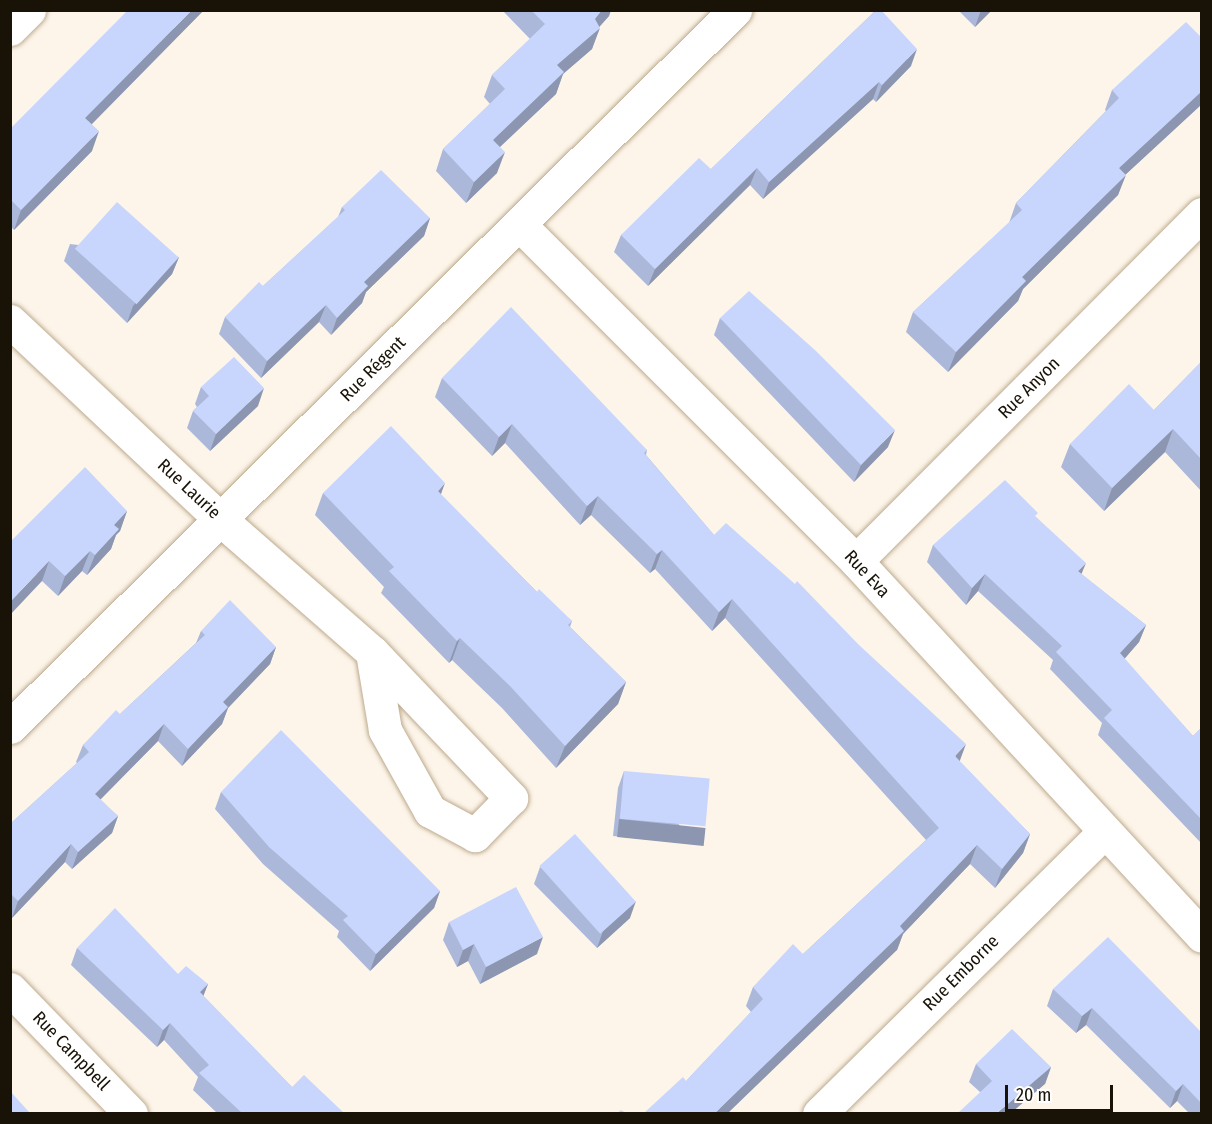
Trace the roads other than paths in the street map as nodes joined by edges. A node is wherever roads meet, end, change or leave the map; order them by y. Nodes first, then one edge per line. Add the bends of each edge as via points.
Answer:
1 (29, 10) edge
2 (735, 10) edge
3 (10, 29) edge
4 (1202, 214) edge
5 (519, 224) junction
6 (10, 321) edge
7 (220, 519) junction
8 (856, 561) junction
9 (372, 652) junction
10 (10, 727) edge
11 (1104, 832) junction
12 (1202, 936) edge
13 (10, 990) edge
14 (131, 1113) edge
15 (819, 1113) edge

1 - 3 street
2 - 5 street, Rue Régent
4 - 8 street, Rue Anyon
5 - 7 street, Rue Régent
5 - 8 street, Rue Eva
6 - 7 street, Rue Laurie
7 - 9 street, Rue Laurie
7 - 10 street, Rue Régent
8 - 11 street, Rue Eva
9 - 9 street, Rue Laurie via 511,798 476,834 430,811 385,730
11 - 12 street, Rue Eva
11 - 15 street, Rue Emborne
13 - 14 street, Rue Campbell

